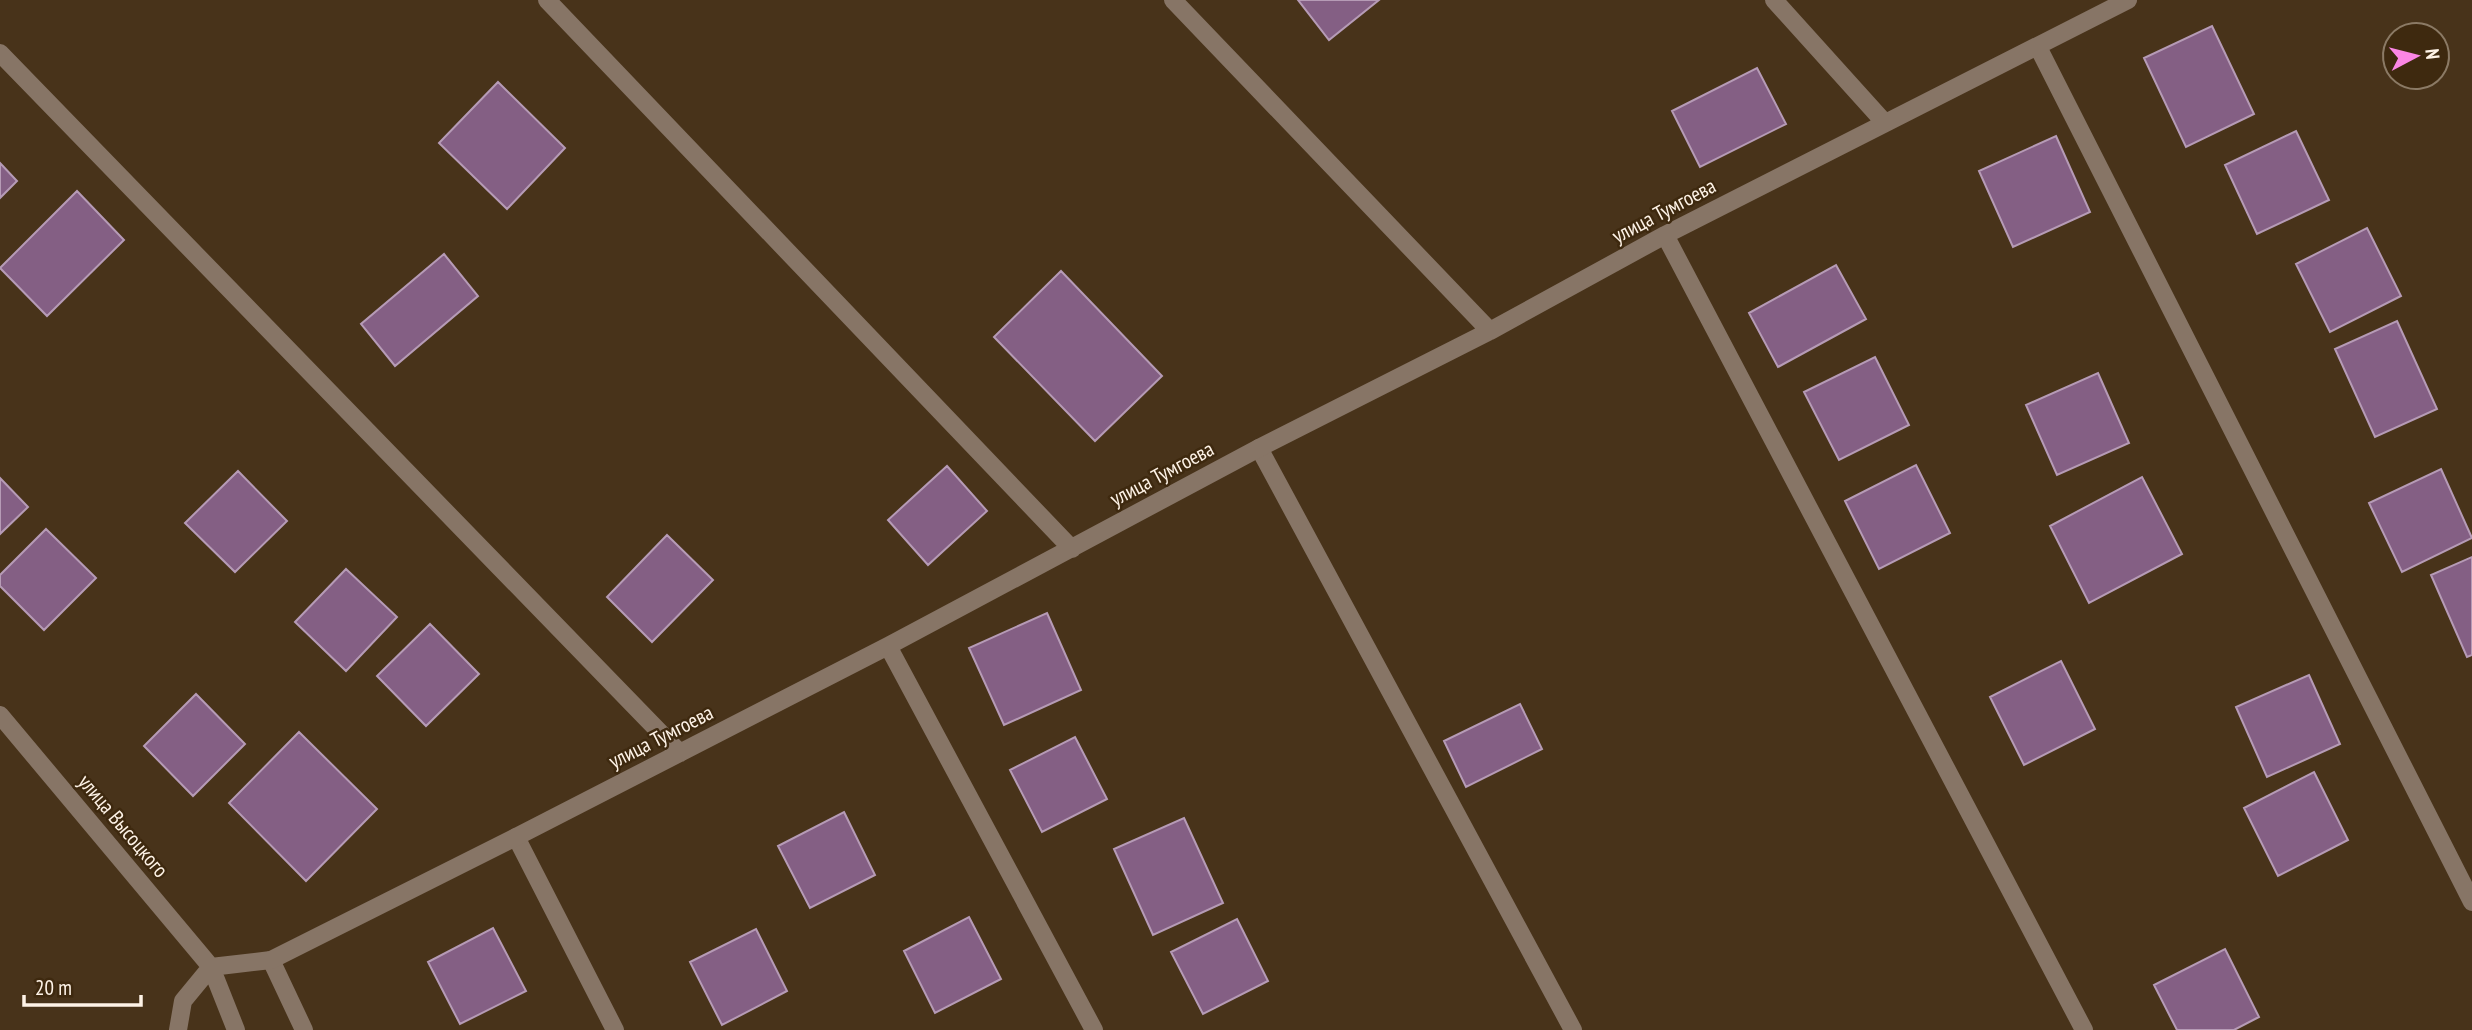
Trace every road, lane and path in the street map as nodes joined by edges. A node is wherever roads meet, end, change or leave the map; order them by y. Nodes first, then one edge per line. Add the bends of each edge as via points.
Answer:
1 (547, 0) edge
2 (1173, 0) edge
3 (1774, 0) edge
4 (2128, 0) edge
5 (2038, 47) junction
6 (0, 53) edge
7 (1885, 123) junction
8 (1665, 235) junction
9 (1490, 331) junction
10 (1259, 448) junction
11 (1072, 549) junction
12 (888, 646) junction
13 (0, 715) edge
14 (680, 753) junction
15 (516, 836) junction
16 (2472, 902) edge
17 (271, 960) junction
18 (211, 967) junction
19 (178, 1030) edge
20 (236, 1030) edge
21 (304, 1030) edge
22 (615, 1030) edge
23 (1094, 1030) edge
24 (1573, 1030) edge
25 (2084, 1030) edge

1 - 11 street
2 - 9 street
3 - 7 street
4 - 5 street, улица Тумгоева
5 - 7 street, улица Тумгоева
5 - 16 street
6 - 14 street
7 - 8 street, улица Тумгоева
8 - 9 street, улица Тумгоева
8 - 25 street
9 - 10 street, улица Тумгоева
10 - 11 street, улица Тумгоева
10 - 24 street
11 - 12 street, улица Тумгоева
12 - 14 street, улица Тумгоева
12 - 23 street
13 - 18 street, улица Высоцкого
14 - 15 street, улица Тумгоева
15 - 17 street, улица Тумгоева
15 - 22 street
17 - 18 street, улица Тумгоева
17 - 21 street
18 - 19 street via 183,1001
18 - 20 street, улица Высоцкого

